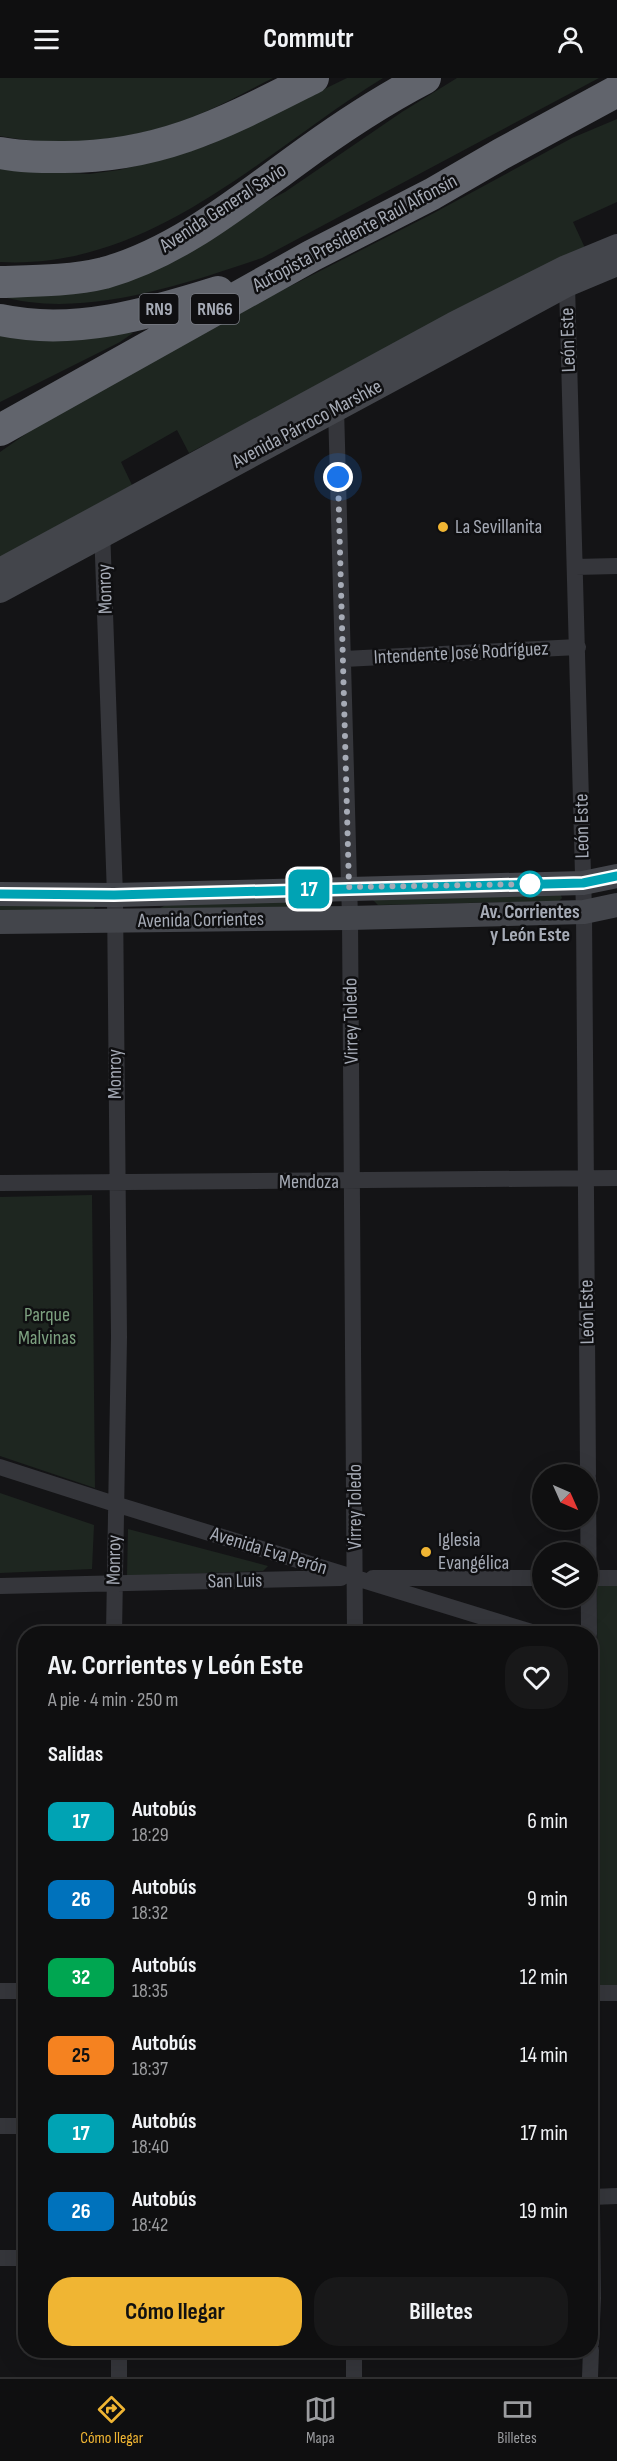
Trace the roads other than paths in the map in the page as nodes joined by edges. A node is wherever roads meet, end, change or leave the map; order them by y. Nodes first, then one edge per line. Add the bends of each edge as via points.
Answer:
1 (313, 78) edge
2 (425, 78) edge
3 (617, 91) edge
4 (617, 113) edge
5 (0, 153) edge
6 (432, 194) junction
7 (617, 246) edge
8 (311, 256) junction
9 (617, 264) edge
10 (0, 282) edge
11 (567, 285) junction
12 (0, 320) edge
13 (119, 363) junction
14 (336, 408) junction
15 (0, 417) edge
16 (0, 430) edge
17 (101, 525) junction
18 (617, 566) edge
19 (575, 567) junction
20 (0, 570) edge
21 (0, 591) edge
22 (578, 647) junction
23 (344, 659) junction
24 (617, 876) edge
25 (583, 883) junction
26 (349, 887) junction
27 (0, 894) edge
28 (114, 895) junction
29 (617, 905) edge
30 (585, 912) junction
31 (350, 918) junction
32 (114, 921) junction
33 (0, 922) edge
34 (585, 1178) junction
35 (617, 1178) edge
36 (116, 1181) junction
37 (353, 1182) junction
38 (0, 1184) edge
39 (588, 1464) edge
40 (0, 1467) edge
41 (115, 1504) junction
42 (355, 1578) junction
43 (532, 1578) edge
44 (598, 1578) edge
45 (617, 1578) edge
46 (113, 1584) junction
47 (0, 1586) edge
48 (589, 1608) edge
49 (114, 1626) edge
50 (355, 1626) edge
51 (512, 1626) edge
52 (589, 1626) edge
53 (0, 1991) edge
54 (18, 1991) edge
55 (598, 1993) edge
56 (617, 1993) edge
57 (0, 2126) edge
58 (18, 2126) edge
59 (617, 2196) edge
60 (598, 2197) edge
61 (18, 2258) edge
62 (0, 2259) edge
63 (119, 2358) edge
64 (354, 2358) edge
65 (591, 2358) edge
66 (119, 2377) edge
67 (354, 2377) edge
68 (590, 2377) edge

1 - 5 highway via 171,143 85,157
2 - 10 highway, Avenida General Savio via 342,127 231,208 158,252 103,273
3 - 6 highway, Autopista Presidente Raúl Alfonsín / RN9
4 - 6 highway via 489,173
6 - 8 highway, Autopista Presidente Raúl Alfonsín / RN9
7 - 17 main road, Avenida Párroco Marshke via 453,324
8 - 12 highway, RN9 via 184,303 103,322 54,326
8 - 13 highway, Autopista Presidente Raúl Alfonsín / RN66
9 - 11 main road, Avenida Párroco Marshke
11 - 14 main road, Avenida Párroco Marshke
11 - 19 street, León Este
13 - 15 highway
13 - 16 highway, Autopista Presidente Raúl Alfonsín / RN66
14 - 17 main road, Avenida Párroco Marshke
14 - 23 street, Virrey Toledo
17 - 20 main road, Avenida Párroco Marshke
17 - 21 main road, Avenida Párroco Marshke
17 - 28 street, Monroy
18 - 19 street
19 - 22 street, León Este
22 - 23 street, Intendente José Rodríguez
22 - 25 street, León Este
23 - 26 street, Virrey Toledo
24 - 25 main road, Avenida Corrientes
25 - 26 main road, Avenida Corrientes
25 - 30 street, León Este
26 - 28 main road, Avenida Corrientes
26 - 31 street, Virrey Toledo
27 - 28 main road, Avenida Corrientes
28 - 32 street, Monroy
29 - 30 main road, Avenida Corrientes
30 - 31 main road, Avenida Corrientes
30 - 34 street, León Este
31 - 32 main road, Avenida Corrientes
31 - 37 street, Virrey Toledo
32 - 33 main road, Avenida Corrientes
32 - 36 street, Monroy
34 - 35 street, Mendoza
34 - 37 street, Mendoza
34 - 39 street, León Este
36 - 37 street, Mendoza
36 - 38 street, Mendoza
36 - 41 street, Monroy via 119,1337
37 - 42 street, Virrey Toledo
40 - 41 street, Avenida Eva Perón
41 - 42 street, Avenida Eva Perón
41 - 46 street, Monroy
42 - 43 street, San Luis
42 - 46 street, San Luis
42 - 50 street, Virrey Toledo
42 - 51 street, Avenida Eva Perón
44 - 45 street
46 - 47 street, San Luis
46 - 49 street, Monroy
48 - 52 street, León Este
53 - 54 street
55 - 56 street
57 - 58 street
59 - 60 street
61 - 62 street
63 - 66 street
64 - 67 street
65 - 68 street

